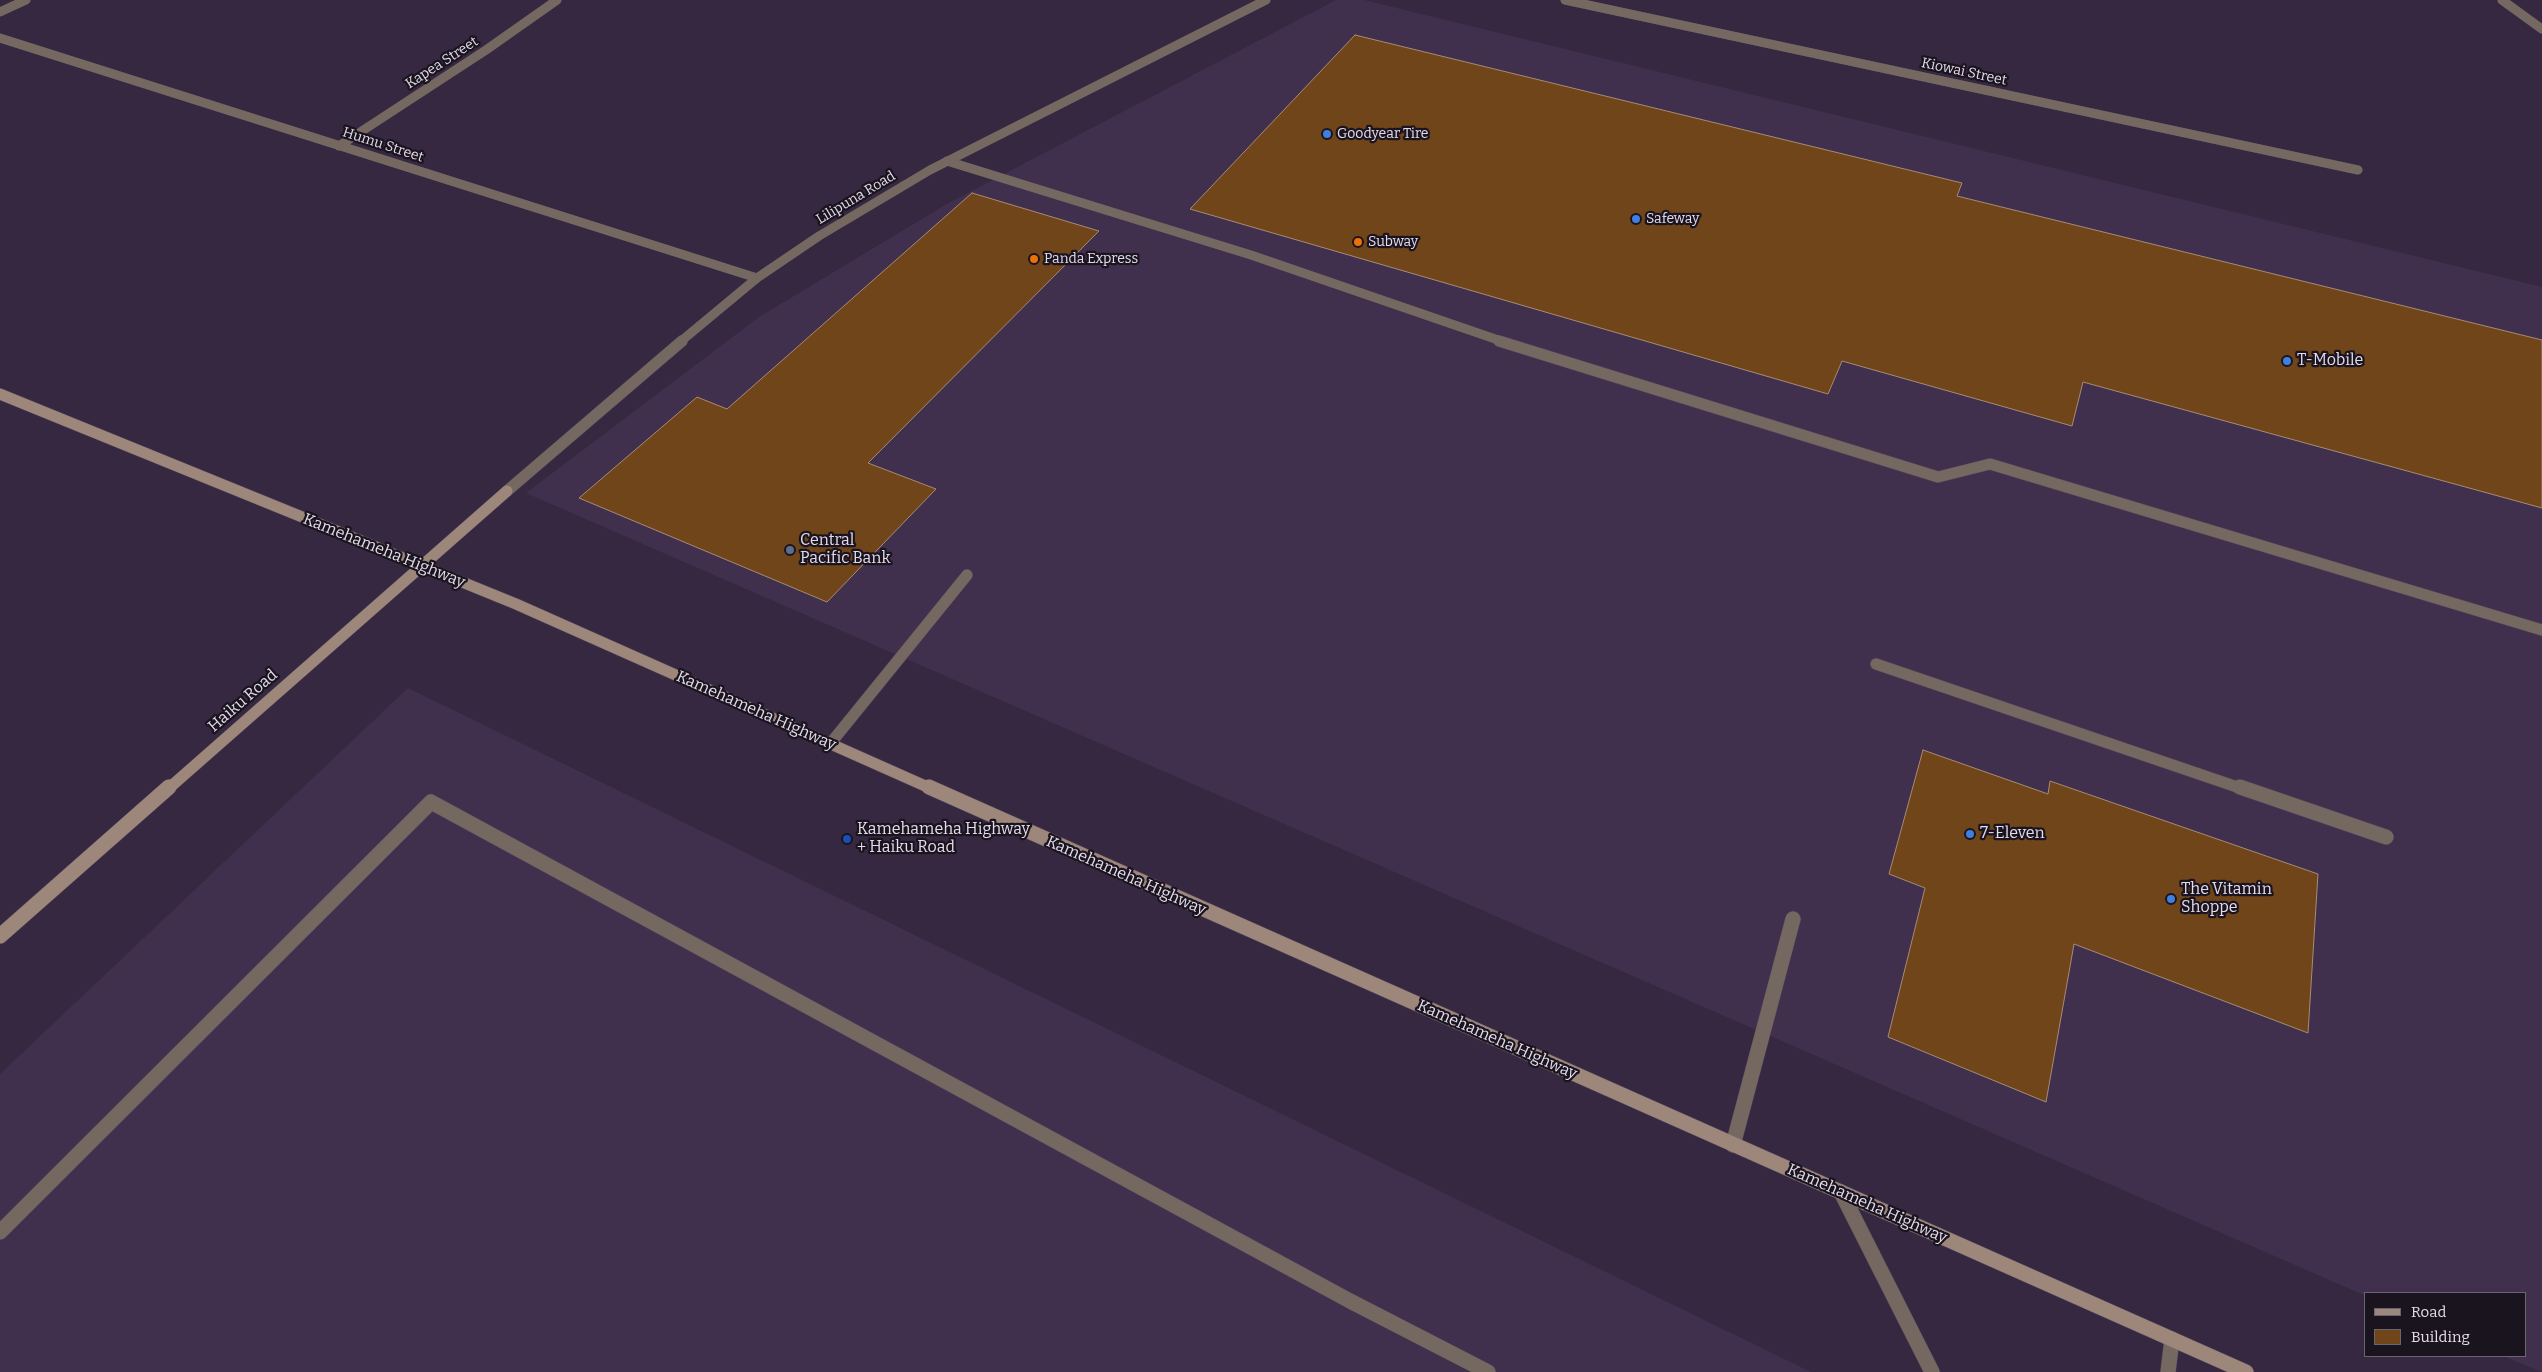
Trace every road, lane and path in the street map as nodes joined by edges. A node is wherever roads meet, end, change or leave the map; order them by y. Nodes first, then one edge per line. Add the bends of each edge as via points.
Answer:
1 (26, 0) edge
2 (557, 0) edge
3 (1266, 0) edge
4 (1565, 0) edge
5 (2502, 0) edge
6 (0, 12) edge
7 (2542, 29) edge
8 (0, 38) edge
9 (339, 146) junction
10 (947, 161) junction
11 (2358, 170) dead end
12 (758, 278) junction
13 (0, 394) edge
14 (507, 491) joint
15 (422, 567) junction
16 (967, 576) dead end
17 (2542, 630) edge
18 (1876, 664) dead end
19 (830, 744) junction
20 (2386, 836) dead end
21 (1793, 919) dead end
22 (0, 936) edge
23 (1733, 1145) junction
24 (1840, 1192) junction
25 (0, 1232) edge
26 (2172, 1339) junction
27 (1488, 1372) edge
28 (1932, 1372) edge
29 (2168, 1372) edge
30 (2246, 1372) edge

1 - 6 street
2 - 9 street, Kapea Street
3 - 10 street, Lilipuna Road
4 - 11 street, Kiowai Street
5 - 7 street
8 - 9 street, Humu Street
9 - 12 street, Humu Street
10 - 12 street, Lilipuna Road via 875,201
10 - 17 street via 1251,255 1497,340 1938,477 1990,464
12 - 14 street, Lilipuna Road via 707,318
13 - 15 main road, Kamehameha Highway
14 - 15 main road, Haiku Road
15 - 19 main road, Kamehameha Highway via 516,604
15 - 22 main road, Haiku Road
16 - 19 street
18 - 20 street
19 - 23 main road, Kamehameha Highway
21 - 23 street
23 - 24 main road, Kamehameha Highway
24 - 26 main road, Kamehameha Highway
24 - 28 street
25 - 27 street via 431,802 1350,1301
26 - 29 street
26 - 30 main road, Kamehameha Highway

